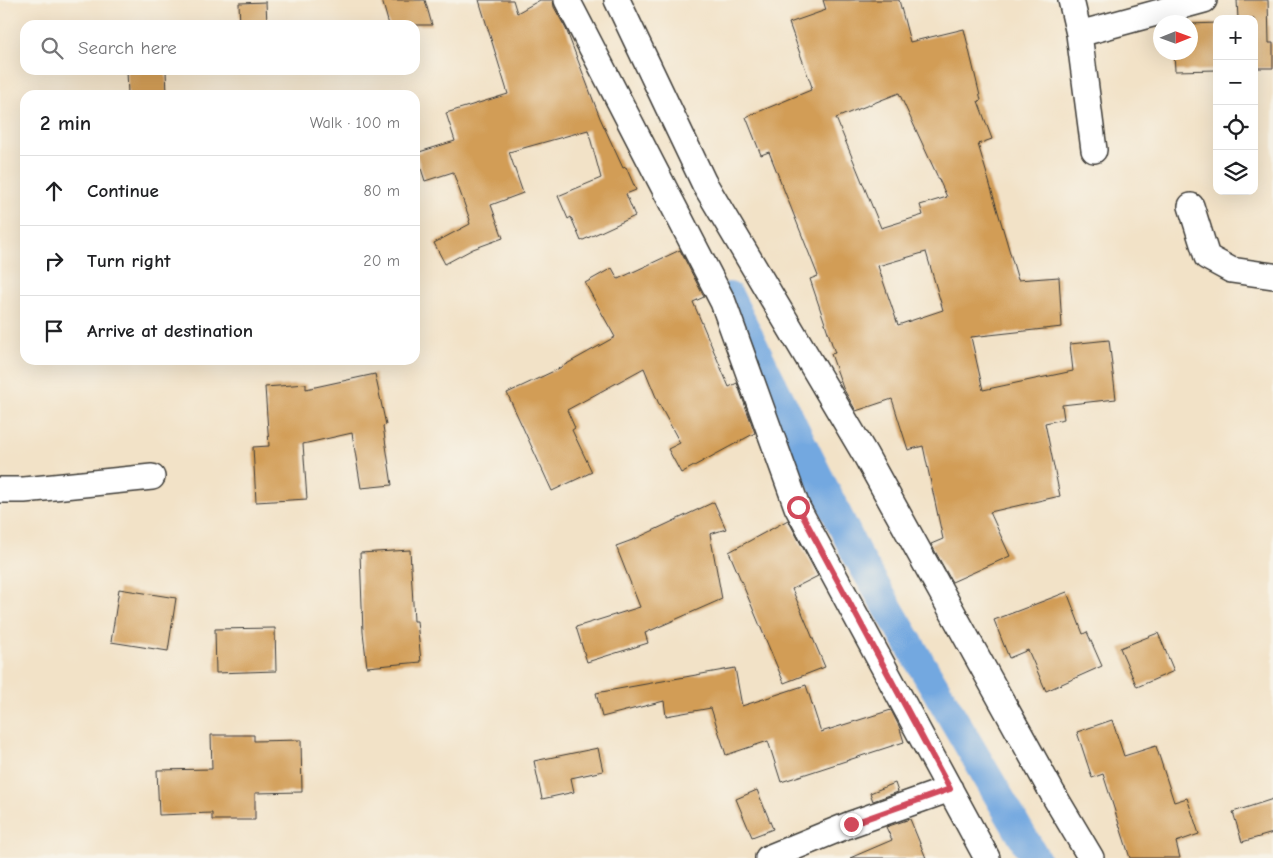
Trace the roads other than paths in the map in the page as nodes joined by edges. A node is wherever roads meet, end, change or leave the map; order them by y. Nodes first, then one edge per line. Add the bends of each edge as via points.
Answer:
1 (567, 0) edge
2 (617, 0) edge
3 (1071, 0) edge
4 (1204, 0) edge
5 (1079, 34) junction
6 (1094, 150) dead end
7 (1190, 206) dead end
8 (1273, 276) edge
9 (152, 477) dead end
10 (0, 490) edge
11 (950, 789) junction
12 (768, 858) edge
13 (987, 858) edge
14 (1091, 858) edge

1 - 11 street via 723,302 798,507
2 - 14 street via 704,183 866,456
3 - 5 street
4 - 5 street
5 - 6 street
7 - 8 street via 1207,257 1230,270
9 - 10 street
11 - 12 street
11 - 13 street

